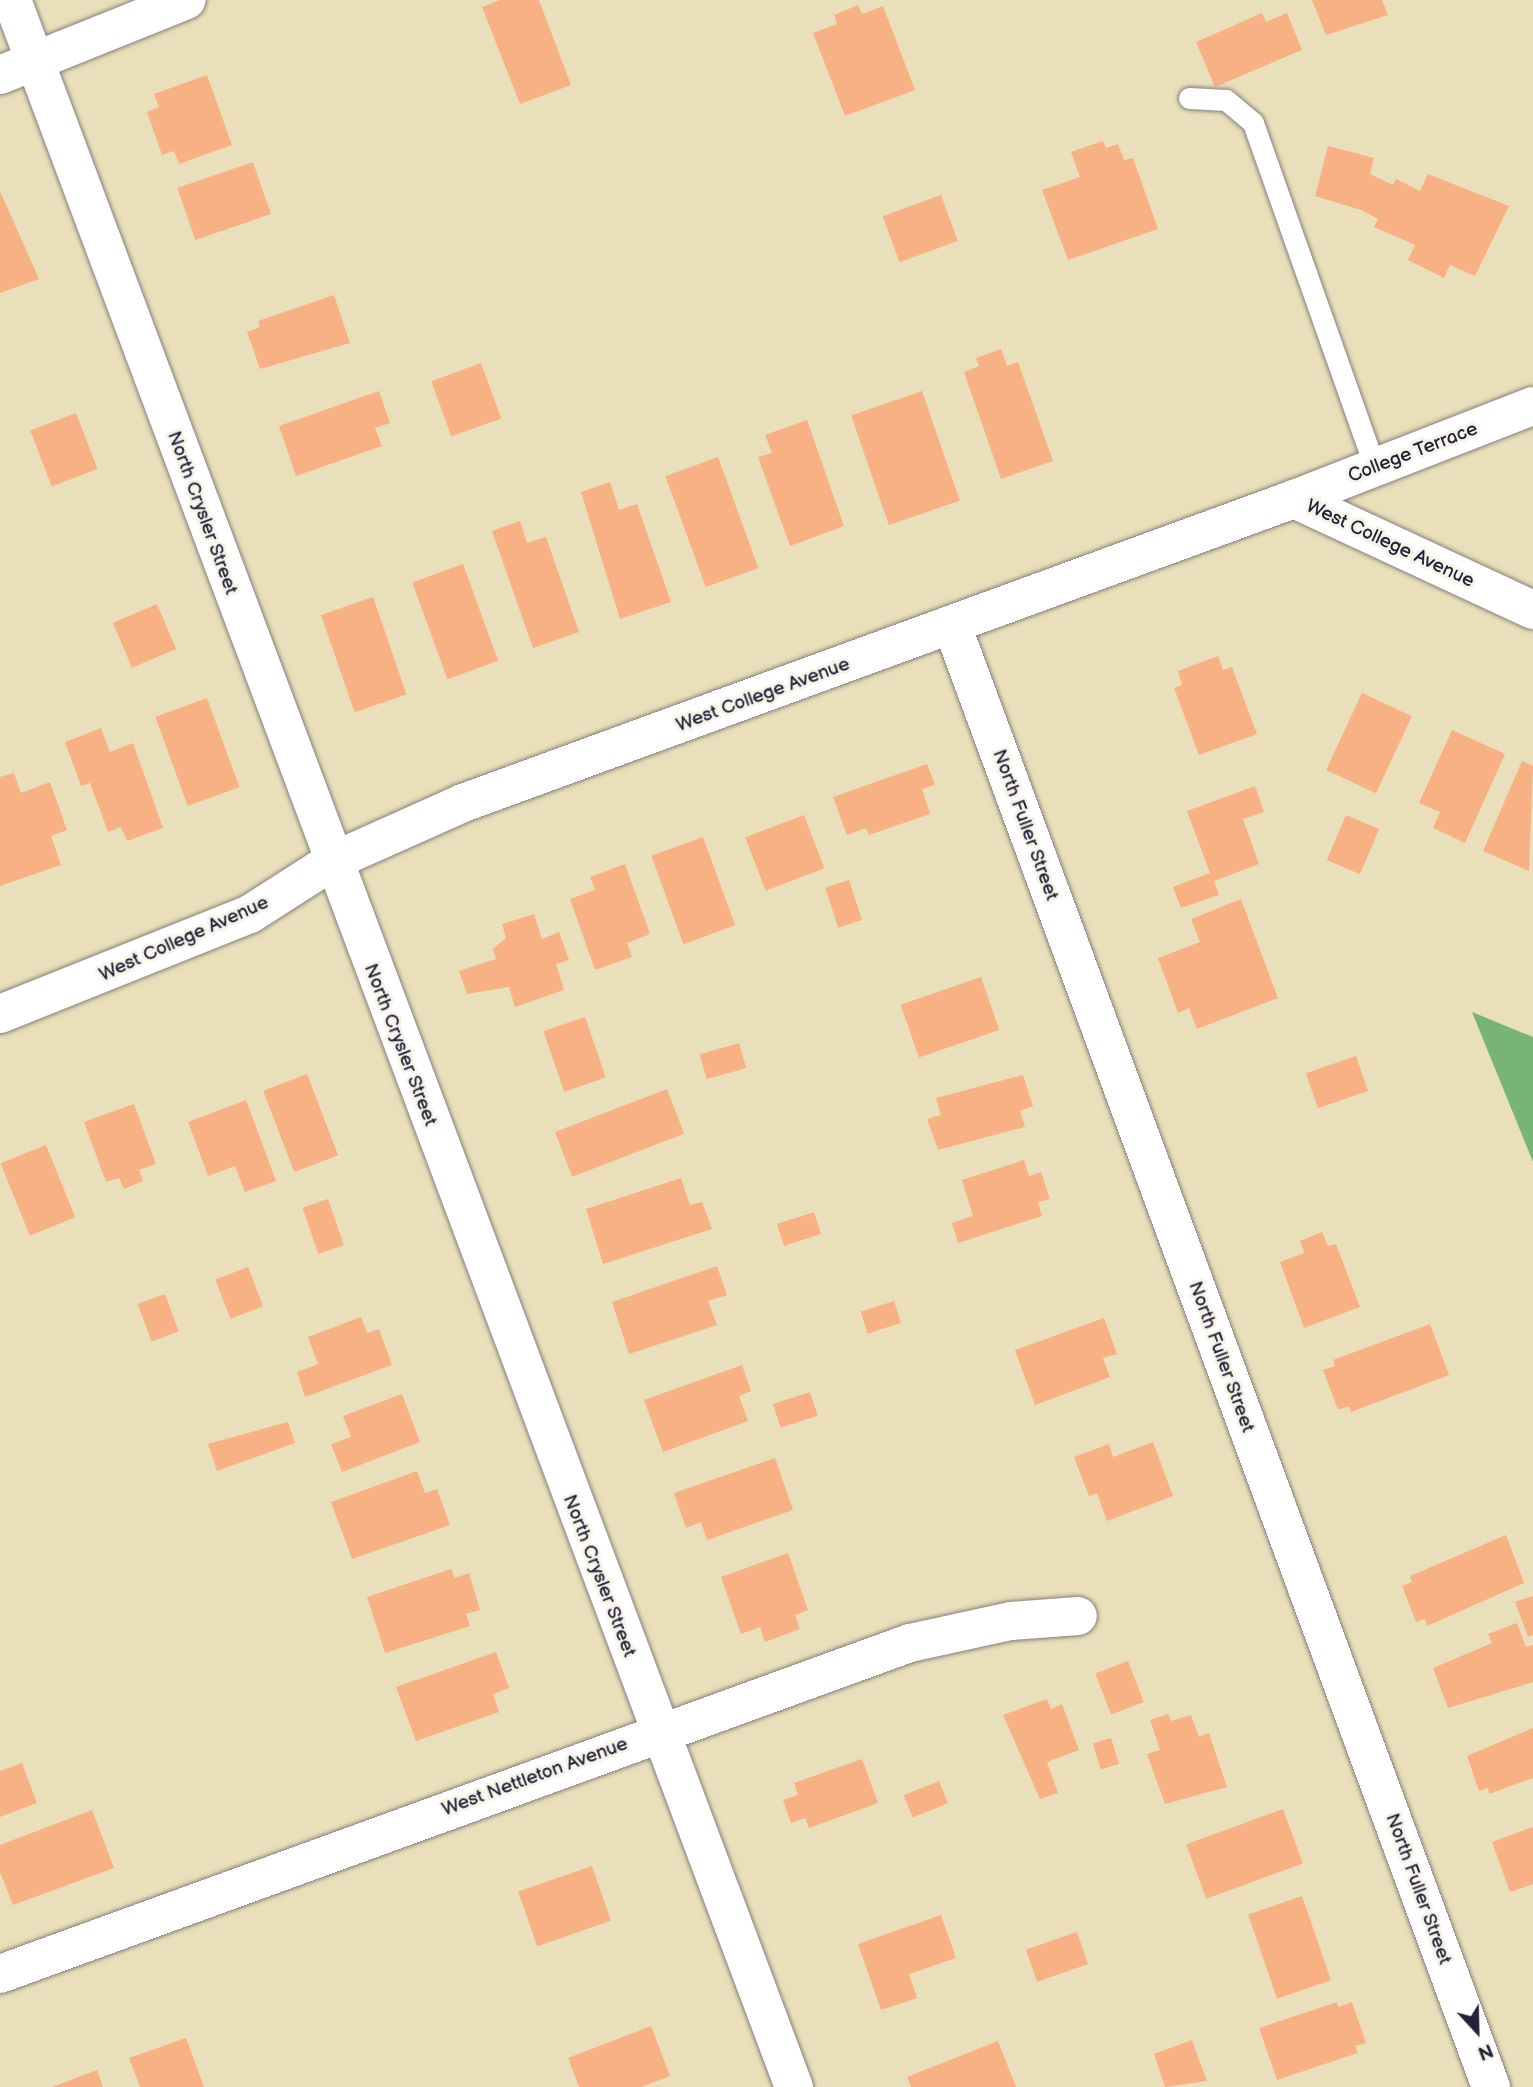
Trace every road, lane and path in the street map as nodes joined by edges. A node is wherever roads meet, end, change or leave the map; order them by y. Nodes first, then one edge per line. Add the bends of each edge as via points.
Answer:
1 (12, 0) edge
2 (187, 0) edge
3 (35, 62) junction
4 (0, 75) edge
5 (1189, 98) dead end
6 (1533, 406) edge
7 (1375, 468) junction
8 (1294, 499) junction
9 (1533, 610) edge
10 (953, 628) junction
11 (331, 862) junction
12 (0, 1014) edge
13 (1078, 1616) dead end
14 (658, 1732) junction
15 (0, 1973) edge
16 (794, 2087) edge
17 (1491, 2087) edge

1 - 3 street, North Crysler Street
2 - 3 street
3 - 4 street
3 - 11 street, North Crysler Street
5 - 7 lane via 1226,100 1253,123
6 - 7 street, College Terrace
7 - 8 street, College Terrace
8 - 9 street, West College Avenue
8 - 10 street, West College Avenue
10 - 11 street, West College Avenue via 463,803
10 - 17 street, North Fuller Street
11 - 12 street, West College Avenue via 250,914
11 - 14 street, North Crysler Street
13 - 14 street, West Nettleton Avenue via 1011,1621 909,1643
14 - 15 street, West Nettleton Avenue
14 - 16 street, North Crysler Street

